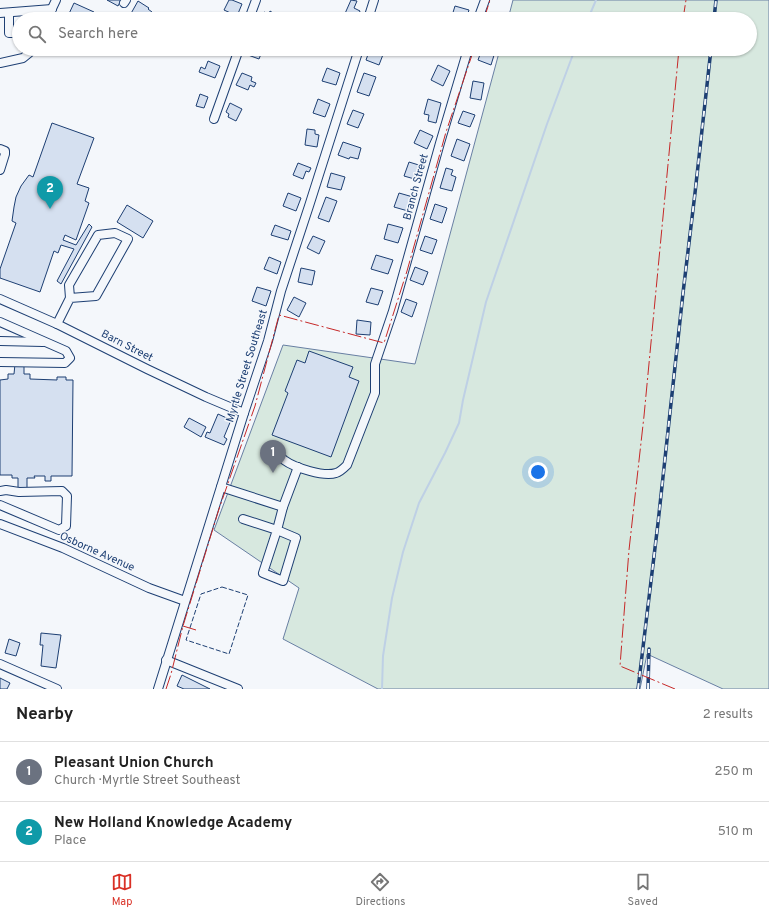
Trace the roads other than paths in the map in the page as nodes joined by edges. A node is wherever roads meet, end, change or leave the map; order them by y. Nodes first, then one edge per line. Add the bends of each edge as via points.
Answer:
1 (56, 0) edge
2 (256, 0) edge
3 (374, 0) edge
4 (484, 0) edge
5 (52, 9) junction
6 (16, 12) edge
7 (50, 12) edge
8 (252, 12) edge
9 (370, 12) edge
10 (480, 12) edge
11 (4, 13) edge
12 (12, 33) edge
13 (25, 56) edge
14 (236, 56) edge
15 (357, 56) edge
16 (466, 56) edge
17 (0, 63) edge
18 (214, 119) dead end
19 (0, 149) edge
20 (0, 170) edge
21 (70, 298) junction
22 (0, 299) edge
23 (0, 322) edge
24 (56, 324) junction
25 (0, 342) edge
26 (47, 342) junction
27 (0, 362) edge
28 (244, 413) junction
29 (272, 446) dead end
30 (298, 467) junction
31 (221, 488) junction
32 (0, 491) edge
33 (0, 505) edge
34 (283, 507) junction
35 (242, 519) dead end
36 (0, 524) edge
37 (277, 530) junction
38 (185, 601) junction
39 (166, 660) junction
40 (0, 664) edge
41 (56, 689) edge
42 (158, 689) edge
43 (238, 689) edge

1 - 5 street
2 - 8 street
3 - 9 street
4 - 10 street
5 - 6 street
5 - 7 street
11 - 12 street via 9,33
13 - 17 street
14 - 18 street
15 - 28 street, Myrtle Street Southeast
16 - 30 street, Branch Street via 393,311 375,364 375,393 347,465 330,474
19 - 20 street via 6,154
21 - 21 street via 69,285 98,235 114,233 128,239 96,296
21 - 24 street
22 - 24 street, Barn Street
23 - 26 street
24 - 28 street, Barn Street
25 - 26 street
26 - 27 street via 66,351 70,358 65,363
28 - 31 street, Myrtle Street Southeast
29 - 30 street, Branch Street via 278,455
30 - 34 street
31 - 34 street
31 - 38 street, Myrtle Street Southeast
32 - 33 street via 62,491 67,496 66,526 59,530
34 - 37 street
35 - 37 street
36 - 38 street, Osborne Avenue via 63,548 148,588
37 - 37 street via 296,538 283,581 263,573
38 - 39 street, Myrtle Street Southeast
39 - 42 street, Myrtle Street Southeast
39 - 43 street
40 - 41 street

